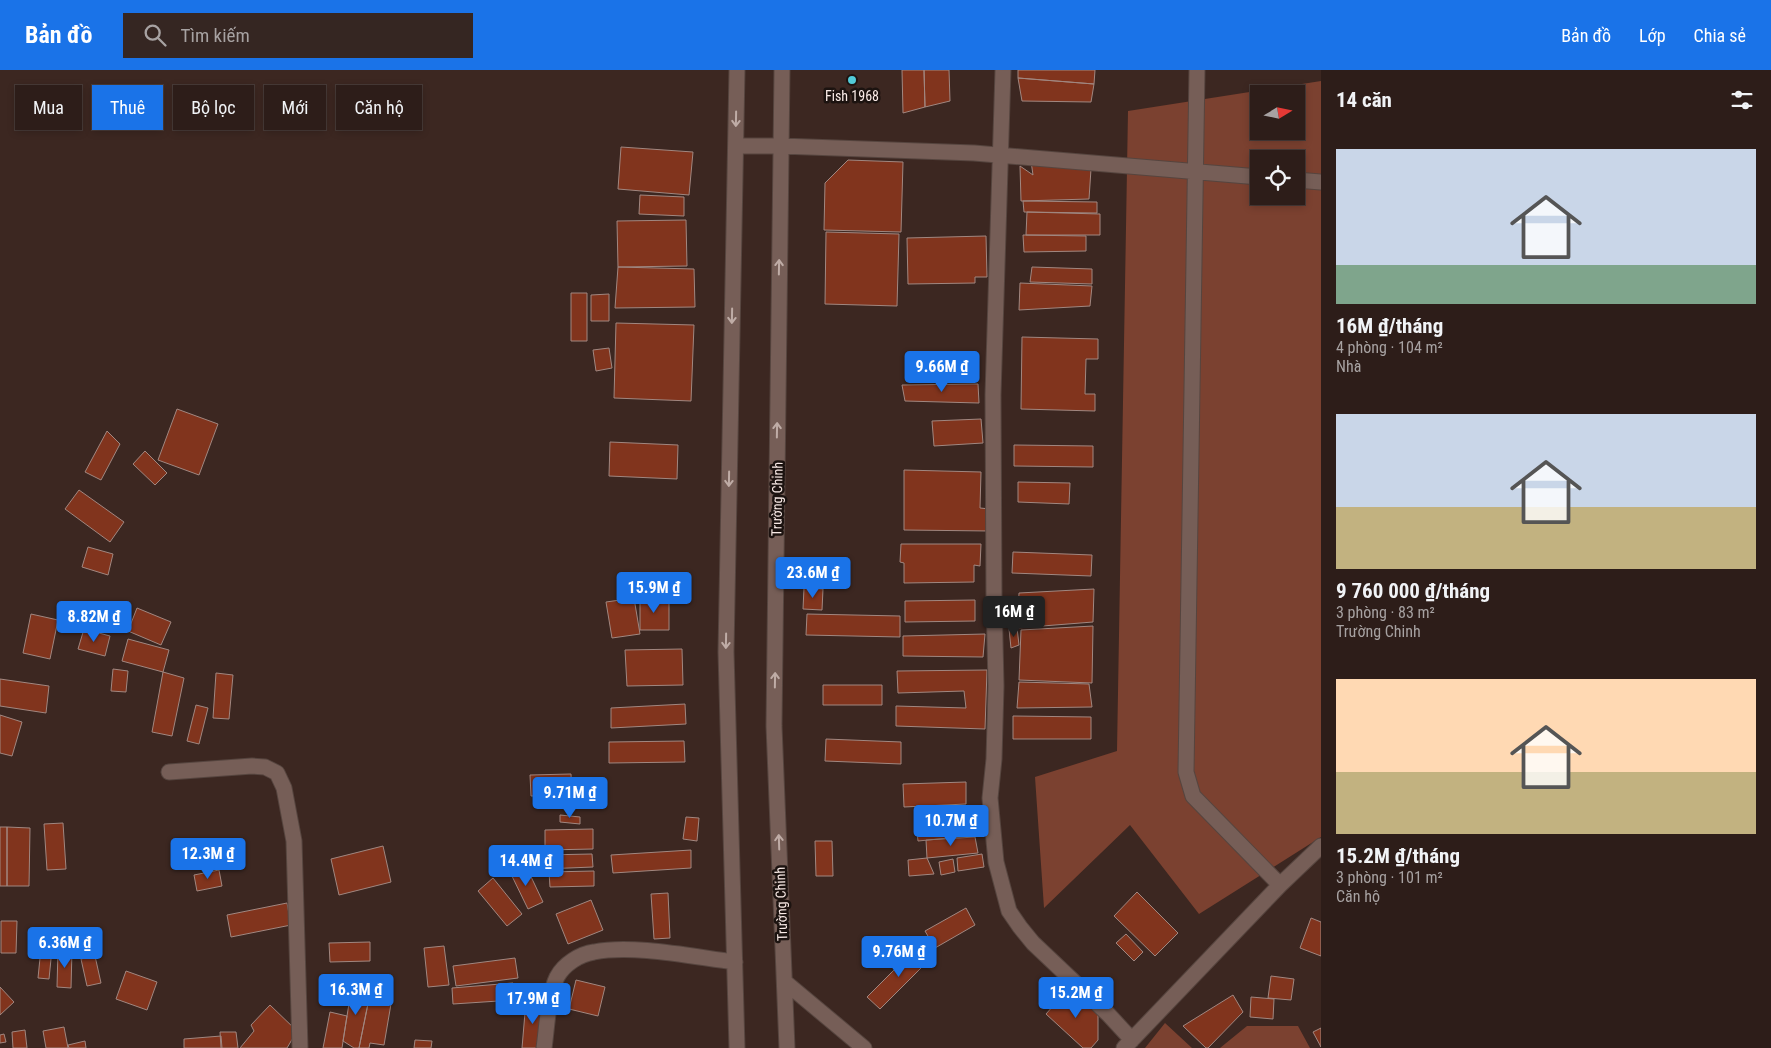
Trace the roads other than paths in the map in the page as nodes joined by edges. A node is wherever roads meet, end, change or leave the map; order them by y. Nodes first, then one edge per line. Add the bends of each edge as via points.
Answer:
1 (737, 70) edge
2 (782, 70) edge
3 (1003, 70) edge
4 (1197, 70) edge
5 (736, 146) junction
6 (781, 146) junction
7 (1001, 156) junction
8 (1196, 172) junction
9 (1250, 176) edge
10 (1305, 181) edge
11 (1321, 182) edge
12 (169, 772) dead end
13 (1321, 846) edge
14 (1280, 885) junction
15 (735, 962) junction
16 (785, 982) junction
17 (1128, 1044) edge
18 (300, 1048) edge
19 (544, 1048) edge
20 (737, 1048) edge
21 (787, 1048) edge
22 (864, 1048) edge

1 -> 5 street
2 - 6 street, Trường Chinh
3 - 7 street
4 - 8 street
5 - 6 street
5 -> 15 street via 726,652
6 - 7 street
16 -> 6 street, Trường Chinh via 774,726
7 - 8 street
7 - 17 street via 993,395 996,686 990,798 996,862 1009,912 1033,943 1108,1014
8 - 9 street
8 - 14 street via 1186,772 1193,796
10 - 11 street
12 - 18 street via 252,766 277,772 284,788 294,841
13 - 14 street
14 - 17 street
15 - 19 street via 644,950 607,950 580,956 557,976
15 - 20 street
16 - 21 street, Trường Chinh
16 - 22 street

